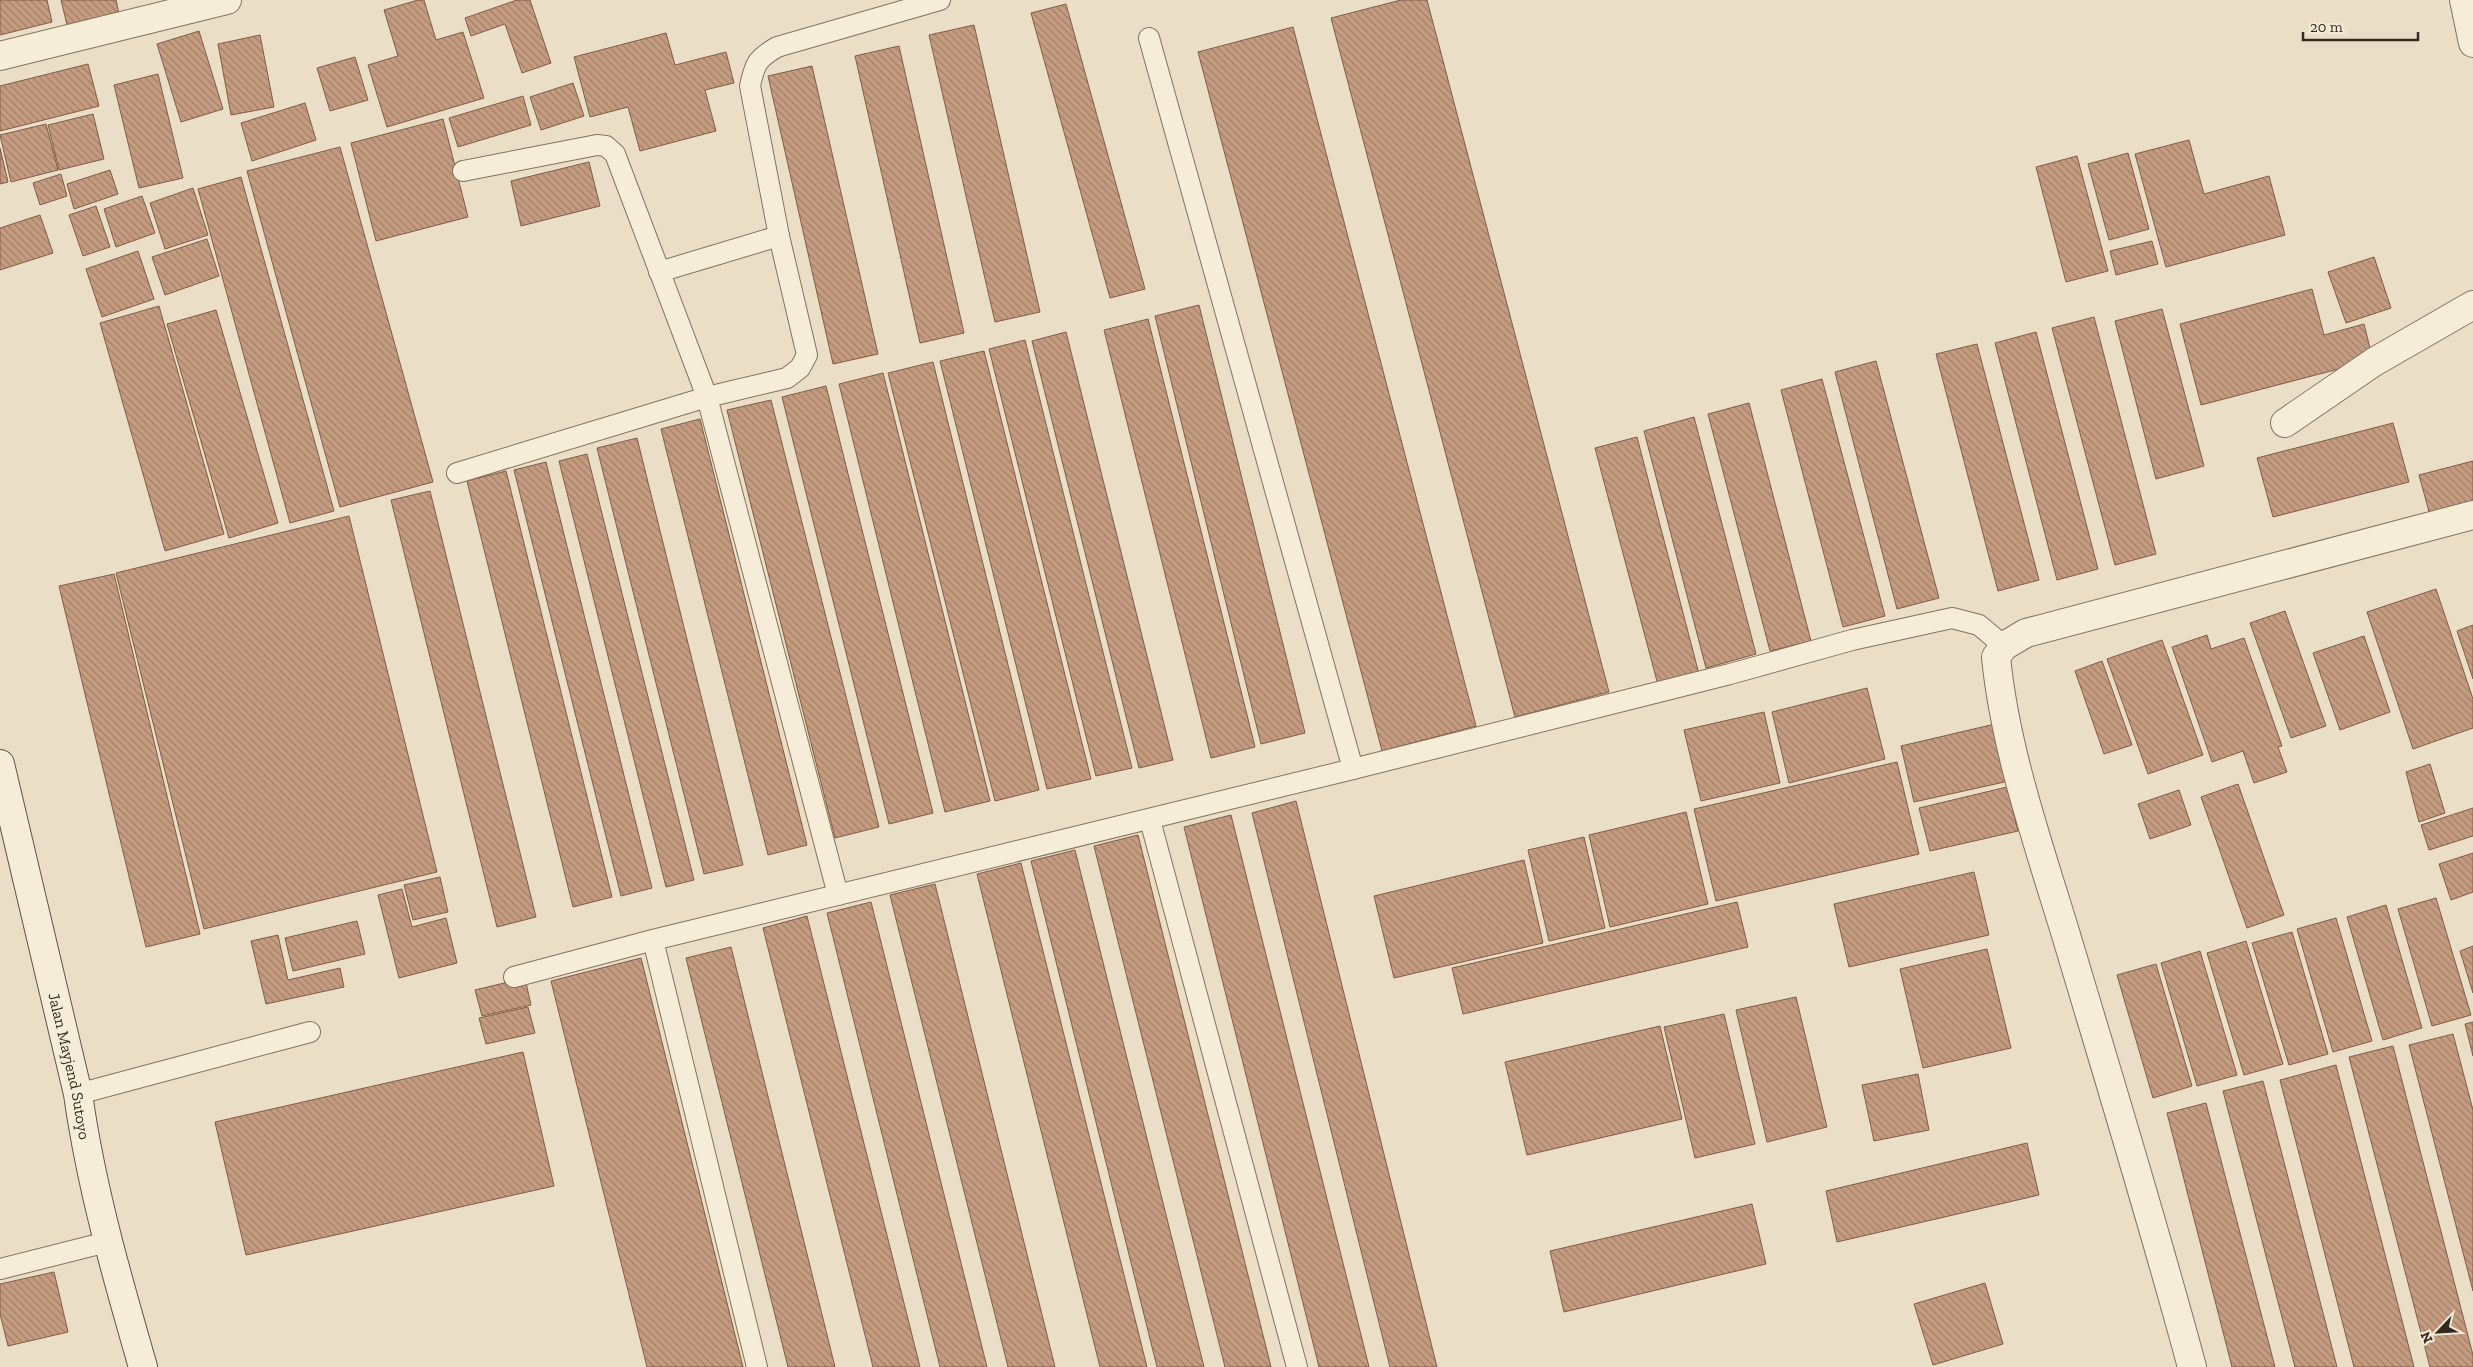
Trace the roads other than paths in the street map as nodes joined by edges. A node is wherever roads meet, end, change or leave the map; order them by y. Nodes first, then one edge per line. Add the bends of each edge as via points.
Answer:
1 (226, 0) edge
2 (940, 0) edge
3 (2464, 0) edge
4 (1149, 38) dead end
5 (2473, 43) edge
6 (0, 56) edge
7 (464, 171) dead end
8 (779, 236) junction
9 (659, 272) junction
10 (2473, 305) edge
11 (707, 397) junction
12 (2285, 423) dead end
13 (457, 473) dead end
14 (2473, 515) edge
15 (2004, 646) junction
16 (0, 764) edge
17 (1352, 769) junction
18 (1150, 820) junction
19 (838, 895) junction
20 (653, 940) junction
21 (514, 977) dead end
22 (310, 1032) dead end
23 (78, 1094) junction
24 (107, 1242) junction
25 (0, 1269) edge
26 (143, 1367) edge
27 (757, 1367) edge
28 (1297, 1367) edge
29 (2192, 1367) edge

1 - 6 street
2 - 8 lane via 777,47 754,64 750,86
3 - 5 street
4 - 17 lane
7 - 9 lane via 597,145 606,146 615,154
8 - 9 lane
8 - 11 lane via 807,356 800,368 787,378
9 - 11 lane
10 - 12 street via 2374,362
11 - 13 lane
11 - 19 lane
14 - 15 street via 2026,633
15 - 17 lane via 1979,625 1952,618 1852,640
15 - 29 street via 1996,657 1999,691 2028,810 2164,1262
16 - 23 street, Jalan Mayjend Sutoyo
17 - 18 lane
18 - 19 lane
18 - 28 lane
19 - 20 lane
20 - 21 lane
20 - 27 lane
22 - 23 lane
23 - 24 street, Jalan Mayjend Sutoyo
24 - 25 lane
24 - 26 street, Jalan Mayjend Sutoyo

